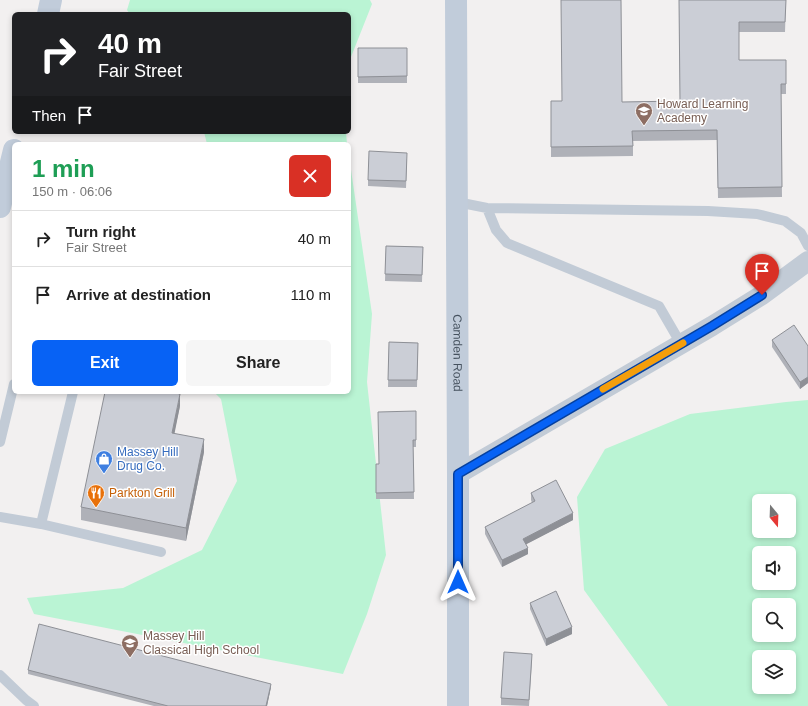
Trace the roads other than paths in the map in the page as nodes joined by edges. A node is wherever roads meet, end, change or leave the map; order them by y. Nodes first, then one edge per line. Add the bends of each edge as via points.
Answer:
1 (51, 0) edge
2 (456, 0) edge
3 (48, 12) edge
4 (12, 158) edge
5 (457, 202) junction
6 (0, 207) edge
7 (487, 208) junction
8 (808, 246) edge
9 (808, 262) edge
10 (681, 344) junction
11 (12, 392) edge
12 (73, 394) edge
13 (0, 442) edge
14 (458, 474) junction
15 (0, 516) edge
16 (41, 524) junction
17 (161, 552) dead end
18 (0, 675) edge
19 (34, 706) edge
20 (458, 706) edge

1 - 3 street
2 - 5 street, Camden Road
4 - 6 street
5 - 7 lane
5 - 14 street, Camden Road
7 - 8 lane via 756,214 786,221 801,233
7 - 10 lane via 496,230 507,243 659,306
9 - 10 street via 762,295
10 - 14 street
11 - 13 lane
12 - 16 lane
14 - 20 street, Camden Road
15 - 16 lane
16 - 17 lane
18 - 19 lane

